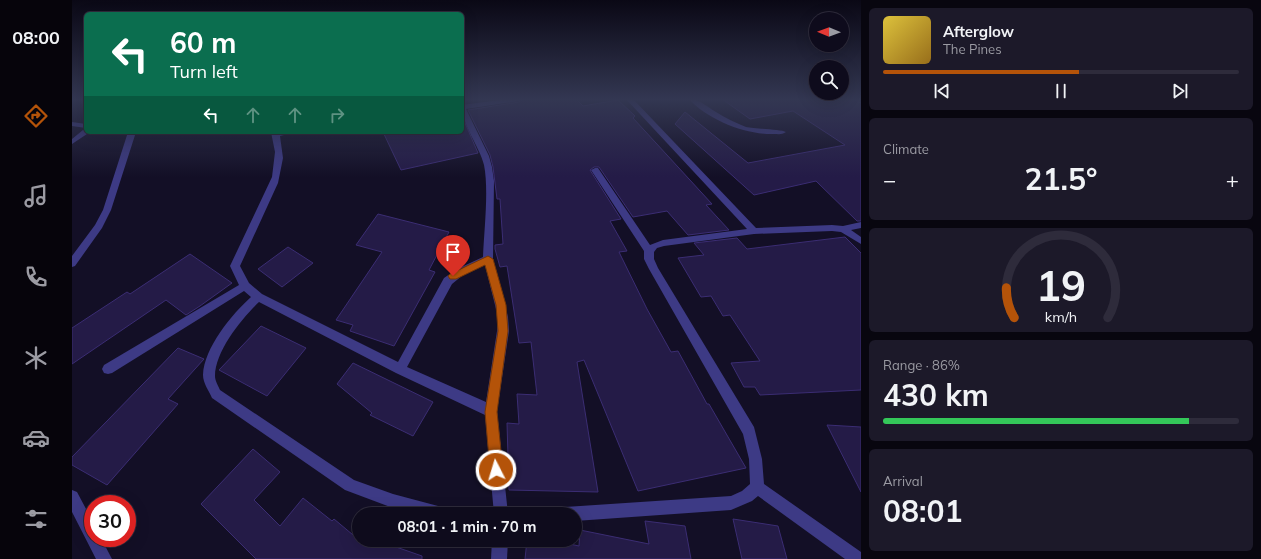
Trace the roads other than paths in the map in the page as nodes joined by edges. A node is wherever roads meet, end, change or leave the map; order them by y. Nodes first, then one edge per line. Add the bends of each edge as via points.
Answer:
1 (470, 125) edge
2 (654, 125) edge
3 (734, 125) edge
4 (782, 132) dead end
5 (84, 133) edge
6 (131, 134) edge
7 (275, 134) edge
8 (72, 142) edge
9 (596, 170) dead end
10 (861, 225) edge
11 (842, 229) junction
12 (754, 231) junction
13 (861, 241) edge
14 (649, 251) junction
15 (488, 259) junction
16 (72, 263) edge
17 (245, 286) junction
18 (258, 297) junction
19 (108, 369) dead end
20 (400, 369) junction
21 (491, 412) junction
22 (757, 487) junction
23 (72, 497) edge
24 (416, 507) edge
25 (500, 507) edge
26 (582, 513) edge
27 (84, 520) edge
28 (98, 547) edge
29 (500, 547) edge
30 (104, 559) edge
31 (499, 559) edge
32 (858, 559) edge

1 - 15 street via 485,156 490,181
2 - 12 street
3 - 4 street via 766,133
5 - 8 street
6 - 16 street via 107,210 99,226
7 - 17 street via 280,161 278,171 235,266
9 - 14 street
10 - 11 street
11 - 12 street
11 - 13 street
12 - 14 street via 663,243
14 - 22 street via 654,269 749,432 758,470
15 - 20 street via 460,272 448,281
15 - 21 street via 503,317
17 - 18 street
17 - 19 street
18 - 20 street
18 - 24 street via 232,324 214,355 209,376 216,394 350,484
20 - 21 street
21 - 25 street
22 - 26 street via 747,496 731,503
22 - 32 street
23 - 27 street
28 - 30 street
29 - 31 street

